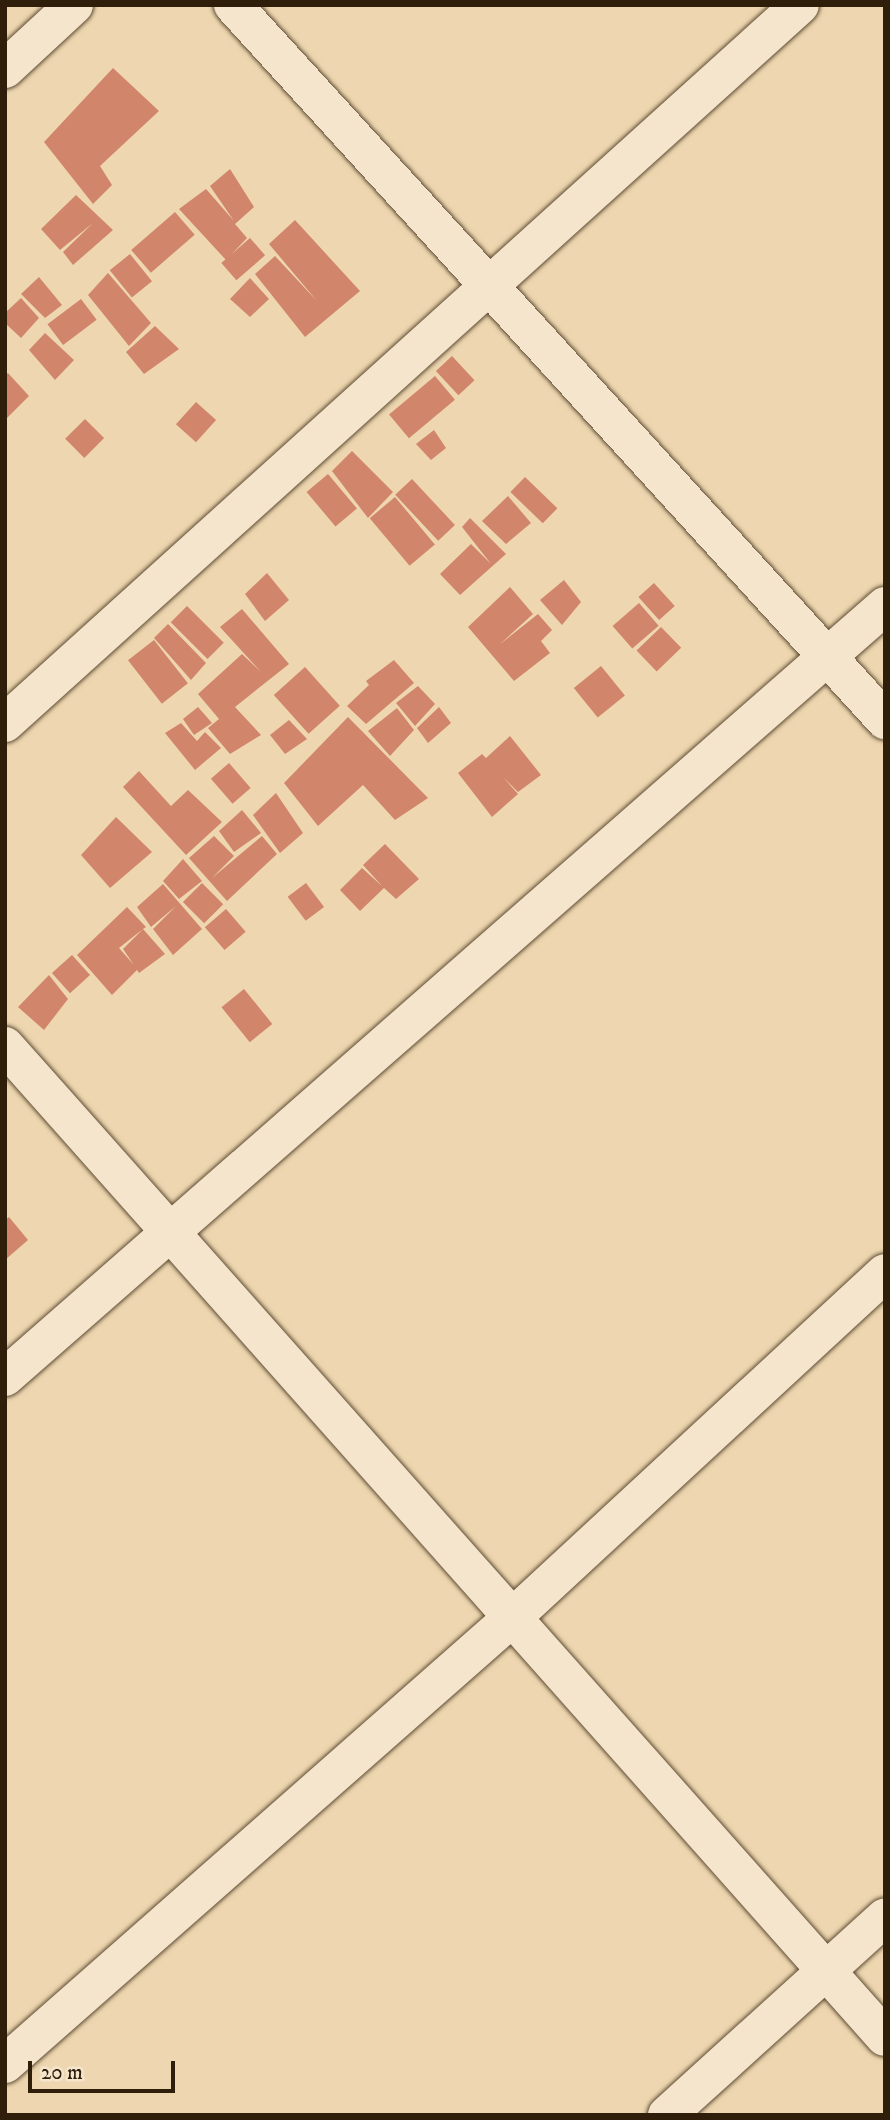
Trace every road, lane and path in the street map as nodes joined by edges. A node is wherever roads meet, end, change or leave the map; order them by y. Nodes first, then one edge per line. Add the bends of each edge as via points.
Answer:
1 (74, 5) edge
2 (233, 5) edge
3 (800, 5) edge
4 (5, 69) edge
5 (490, 286) junction
6 (885, 606) edge
7 (829, 656) junction
8 (885, 720) edge
9 (5, 723) edge
10 (5, 1046) edge
11 (171, 1231) junction
12 (885, 1273) edge
13 (5, 1377) edge
14 (514, 1616) junction
15 (885, 1917) edge
16 (825, 1970) junction
17 (885, 2038) edge
18 (5, 2064) edge
19 (667, 2115) edge

1 - 4 street
2 - 5 street
3 - 5 street
5 - 7 street
5 - 9 street
6 - 7 street
7 - 8 street
7 - 11 street
10 - 11 street
11 - 13 street
11 - 14 street
12 - 14 street
14 - 16 street
14 - 18 street
15 - 16 street
16 - 17 street
16 - 19 street

